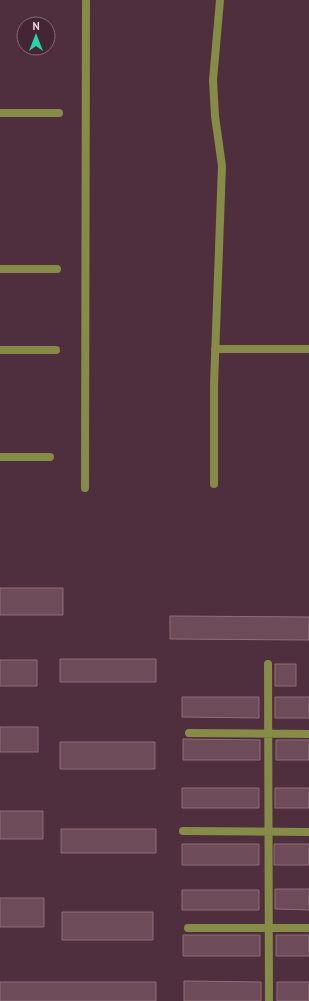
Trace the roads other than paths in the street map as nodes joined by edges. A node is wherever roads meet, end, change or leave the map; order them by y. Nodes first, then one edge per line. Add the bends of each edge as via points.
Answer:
1 (86, 0) edge
2 (220, 0) edge
3 (0, 113) edge
4 (59, 113) dead end
5 (0, 269) edge
6 (56, 269) dead end
7 (215, 349) junction
8 (309, 349) edge
9 (0, 350) edge
10 (56, 350) dead end
11 (0, 457) edge
12 (50, 457) dead end
13 (214, 484) dead end
14 (86, 488) dead end
15 (268, 664) dead end
16 (189, 734) dead end
17 (268, 734) junction
18 (309, 734) edge
19 (183, 831) dead end
20 (268, 832) junction
21 (309, 832) edge
22 (188, 928) dead end
23 (269, 928) junction
24 (309, 928) edge
25 (269, 1001) edge

1 - 14 lane
2 - 7 lane via 213,80 222,166
3 - 4 lane
5 - 6 lane
7 - 8 lane
7 - 13 lane
9 - 10 lane
11 - 12 lane
15 - 17 lane
16 - 17 lane
17 - 18 lane
17 - 20 lane
19 - 20 lane
20 - 21 lane
20 - 23 lane
22 - 23 lane
23 - 24 lane
23 - 25 lane

